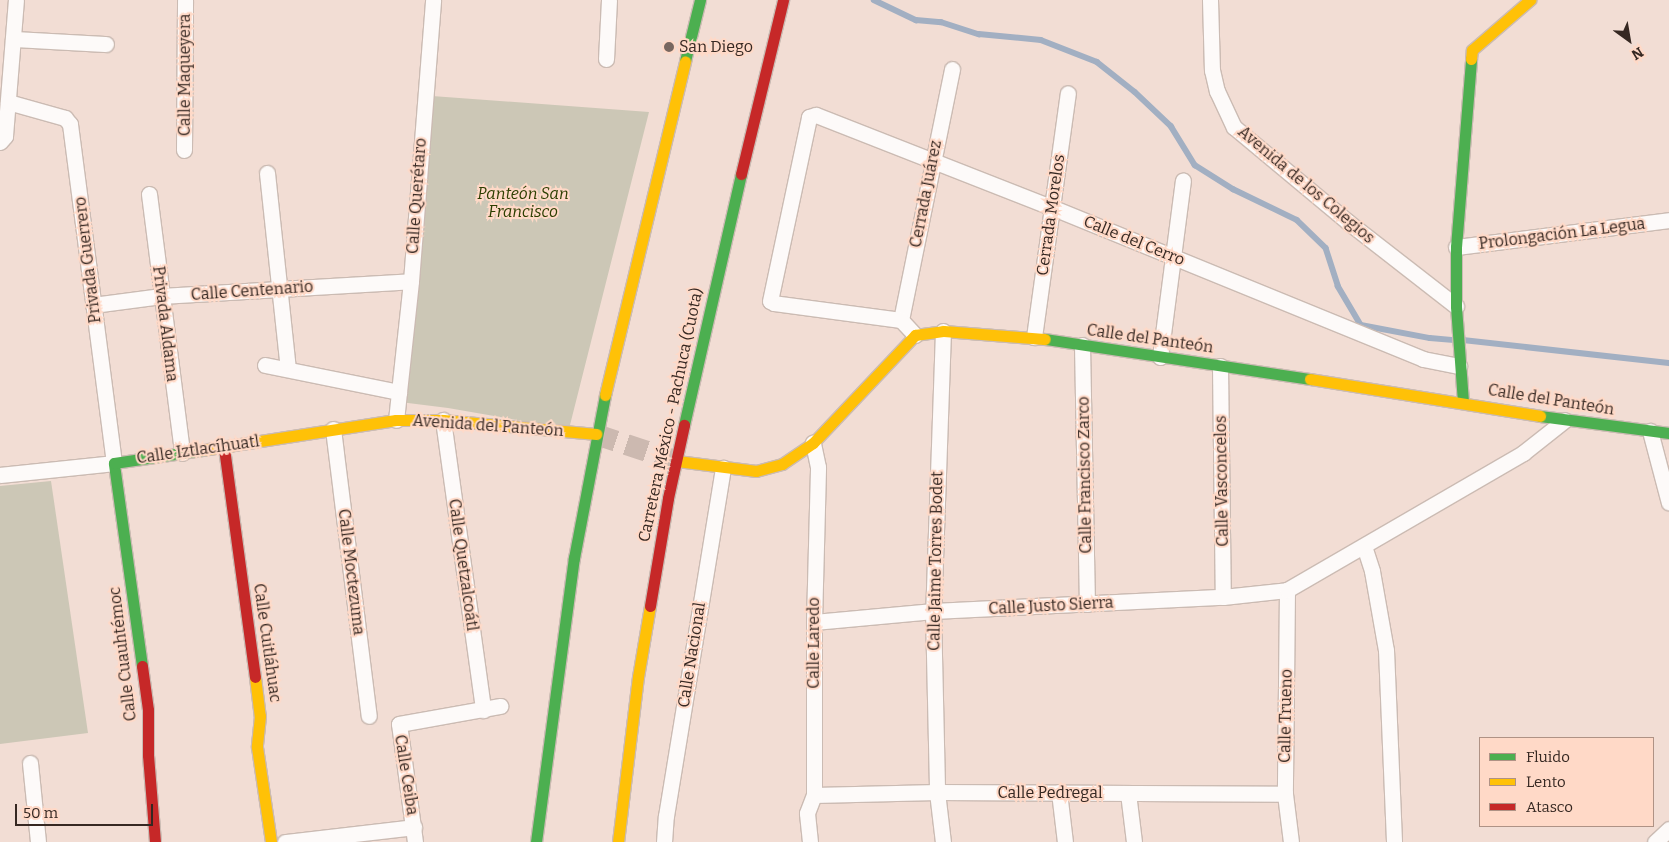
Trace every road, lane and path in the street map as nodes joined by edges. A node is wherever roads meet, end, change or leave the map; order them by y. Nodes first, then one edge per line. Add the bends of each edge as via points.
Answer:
1 (16, 0) edge
2 (185, 0) edge
3 (432, 0) edge
4 (610, 0) edge
5 (700, 0) edge
6 (783, 0) edge
7 (1210, 0) edge
8 (1526, 2) edge
9 (13, 39) junction
10 (106, 44) dead end
11 (606, 59) dead end
12 (952, 69) dead end
13 (1068, 93) dead end
14 (8, 102) junction
15 (1, 141) edge
16 (184, 150) dead end
17 (933, 161) junction
18 (267, 173) dead end
19 (1183, 180) dead end
20 (149, 194) dead end
21 (1051, 207) junction
22 (1669, 220) edge
23 (1456, 248) junction
24 (1173, 257) junction
25 (411, 281) junction
26 (281, 289) junction
27 (161, 296) junction
28 (93, 305) junction
29 (1456, 306) junction
30 (901, 320) junction
31 (942, 331) junction
32 (915, 335) junction
33 (1034, 337) junction
34 (1082, 345) junction
35 (1160, 357) junction
36 (264, 365) dead end
37 (1220, 366) junction
38 (1459, 366) junction
39 (288, 368) junction
40 (399, 392) junction
41 (1463, 402) junction
42 (396, 420) junction
43 (443, 420) junction
44 (1566, 420) junction
45 (333, 429) junction
46 (1650, 431) junction
47 (1669, 433) edge
48 (596, 434) tunnel mouth
49 (813, 443) junction
50 (224, 448) junction
51 (182, 454) junction
52 (677, 461) tunnel mouth
53 (114, 463) junction
54 (723, 468) junction
55 (0, 475) edge
56 (1669, 503) edge
57 (1364, 546) junction
58 (1287, 590) junction
59 (1223, 597) junction
60 (1087, 604) junction
61 (933, 611) junction
62 (814, 622) junction
63 (500, 706) dead end
64 (483, 710) junction
65 (369, 716) dead end
66 (30, 762) dead end
67 (937, 792) junction
68 (1059, 792) junction
69 (1128, 793) junction
70 (1285, 794) junction
71 (814, 795) junction
72 (414, 827) junction
73 (1669, 829) edge
74 (38, 842) edge
75 (156, 842) edge
76 (271, 842) edge
77 (286, 842) edge
78 (415, 842) edge
79 (536, 842) edge
80 (618, 842) edge
81 (664, 842) edge
82 (810, 842) edge
83 (943, 842) edge
84 (1065, 842) edge
85 (1134, 842) edge
86 (1291, 842) edge
87 (1394, 842) edge
88 (1655, 842) edge

1 - 9 street
2 - 16 street, Calle Maqueyera
3 - 25 street, Calle Querétaro
4 - 11 street
5 - 79 main road via 590,468 573,567
6 - 80 main road, Carretera México - Pachuca (Cuota) via 668,498 638,677
7 - 29 street, Avenida de los Colegios via 1212,70 1217,91 1234,127
8 - 23 main road via 1472,50
9 - 10 street
9 - 14 street
12 - 17 street, Cerrada Juárez
13 - 21 street, Cerrada Morelos
14 - 15 street
14 - 28 street, Privada Guerrero via 65,118 70,124
17 - 21 street, Calle del Cerro
17 - 30 street, Cerrada Juárez
17 - 30 street, Calle del Cerro via 816,115 809,117 770,301
18 - 26 street
19 - 24 street
20 - 27 street, Privada Aldama
21 - 24 street, Calle del Cerro
21 - 33 street, Cerrada Morelos
22 - 23 street, Prolongación La Legua
23 - 29 main road
24 - 35 street
24 - 38 street, Calle del Cerro via 1423,359
25 - 26 street, Calle Centenario
25 - 40 street, Calle Querétaro
26 - 27 street, Calle Centenario
26 - 39 street
27 - 28 street, Calle Centenario
27 - 51 street, Privada Aldama
28 - 53 street, Privada Guerrero
29 - 38 main road
30 - 32 street
31 - 32 main road, Calle del Panteón
31 - 33 main road, Calle del Panteón
31 - 61 street, Calle Jaime Torres Bodet
32 - 49 main road
33 - 34 main road, Calle del Panteón
34 - 35 main road, Calle del Panteón
34 - 60 street, Calle Francisco Zarco
35 - 37 main road, Calle del Panteón
36 - 39 street, Avenida del Panteón
37 - 41 main road, Calle del Panteón
37 - 59 street, Calle Vasconcelos
38 - 41 main road
39 - 40 street, Avenida del Panteón
40 - 42 street, Avenida del Panteón
41 - 44 main road, Calle del Panteón
42 - 43 main road, Avenida del Panteón
42 - 45 main road, Calle Iztlacíhuatl
43 - 48 main road, Avenida del Panteón
43 - 64 street, Calle Quetzalcoátl
44 - 46 main road, Calle del Panteón
44 - 57 street via 1524,454
45 - 50 main road, Calle Iztlacíhuatl
45 - 65 street, Calle Moctezuma
46 - 47 main road, Calle del Panteón
46 - 56 street
49 - 54 main road via 782,464 756,471
49 - 62 street, Calle Laredo via 818,467
50 - 51 main road, Calle Iztlacíhuatl
50 - 76 main road, Calle Cuitláhuac via 260,716 257,747
51 - 53 main road, Calle Iztlacíhuatl
52 - 54 main road
53 - 55 street, Calle Iztlacíhuatl
53 - 75 main road, Calle Cuauhtémoc via 148,710 148,755
54 - 81 street, Calle Nacional
57 - 58 street
57 - 87 street via 1372,570 1386,650
58 - 59 street, Calle Justo Sierra
58 - 70 street, Calle Trueno
59 - 60 street, Calle Justo Sierra
60 - 61 street, Calle Justo Sierra
61 - 62 street, Calle Justo Sierra
61 - 67 street, Calle Jaime Torres Bodet
62 - 71 street, Calle Laredo
63 - 64 street
64 - 72 street, Calle Ceiba via 399,724
66 - 74 street
67 - 68 street, Calle Pedregal
67 - 71 street, Calle Pedregal
67 - 83 street, Calle Jaime Torres Bodet
68 - 69 street, Calle Pedregal
68 - 84 street
69 - 70 street, Calle Pedregal
69 - 85 street
70 - 86 street, Calle Trueno
71 - 82 street, Calle Laredo via 807,813
72 - 77 street
72 - 78 street, Calle Ceiba
73 - 88 street

